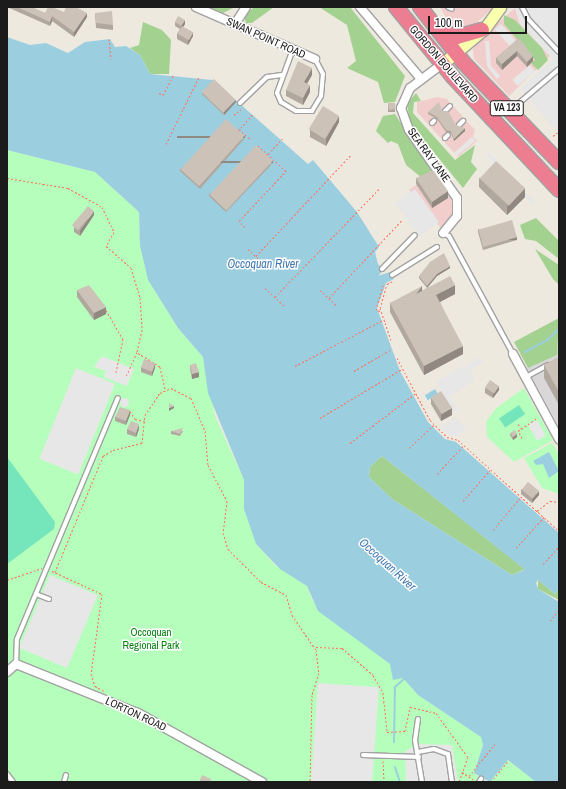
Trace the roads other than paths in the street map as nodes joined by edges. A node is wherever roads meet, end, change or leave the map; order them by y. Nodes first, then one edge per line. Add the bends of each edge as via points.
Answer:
1 (196, 7) edge
2 (246, 7) edge
3 (360, 7) edge
4 (396, 7) edge
5 (406, 7) edge
6 (420, 7) edge
7 (500, 7) edge
8 (522, 7) edge
9 (235, 24) junction
10 (437, 29) junction
11 (482, 30) junction
12 (293, 49) junction
13 (559, 52) edge
14 (456, 53) junction
15 (315, 59) joint
16 (442, 64) junction
17 (559, 70) edge
18 (282, 75) junction
19 (421, 79) junction
20 (241, 106) road end
21 (450, 106) dead end
22 (445, 111) edge
23 (510, 111) junction
24 (463, 121) dead end
25 (459, 125) edge
26 (559, 162) edge
27 (559, 190) edge
28 (443, 233) joint
29 (415, 235) dead end
30 (437, 247) dead end
31 (382, 269) dead end
32 (392, 275) dead end
33 (513, 354) joint
34 (552, 363) edge
35 (525, 377) junction
36 (118, 398) dead end
37 (559, 439) edge
38 (36, 594) junction
39 (50, 598) dead end
40 (16, 664) junction
41 (7, 672) edge
42 (418, 719) dead end
43 (363, 755) dead end
44 (418, 755) junction
45 (7, 774) edge
46 (66, 775) dead end
47 (13, 782) edge
48 (64, 782) edge
49 (262, 782) edge
50 (422, 782) edge
51 (452, 782) edge

1 - 9 street, SWAN POINT ROAD
2 - 9 street
3 - 19 street
4 - 16 highway, GORDON BOULEVARD / VA 123
5 - 14 highway via 441,50
6 - 10 highway, GORDON BOULEVARD / VA 123
7 - 11 street
8 - 13 lane via 528,19
9 - 12 street, SWAN POINT ROAD
10 - 11 highway via 457,37
10 - 14 highway, GORDON BOULEVARD / VA 123
11 - 14 street
12 - 15 street, SWAN POINT ROAD
12 - 18 lane
14 - 16 street
14 - 23 highway, GORDON BOULEVARD / VA 123
15 - 18 lane via 322,68 323,84 318,103 312,111 301,112 281,102 277,90
16 - 19 street, SEA RAY LANE
16 - 27 highway, GORDON BOULEVARD / VA 123
17 - 23 lane
18 - 20 lane via 267,77
19 - 28 street, SEA RAY LANE via 404,96 402,117 457,198 457,216
21 - 22 lane
23 - 26 highway, GORDON BOULEVARD / VA 123
24 - 25 lane
28 - 33 lane via 449,236
29 - 31 lane
30 - 32 lane
33 - 35 street
34 - 35 lane
35 - 37 street
36 - 38 lane
38 - 39 lane
38 - 40 lane via 15,646
40 - 41 street
40 - 49 street, LORTON ROAD via 138,713
42 - 44 lane
43 - 44 lane
44 - 50 lane
44 - 51 lane via 434,749 448,754
45 - 47 lane
46 - 48 lane

